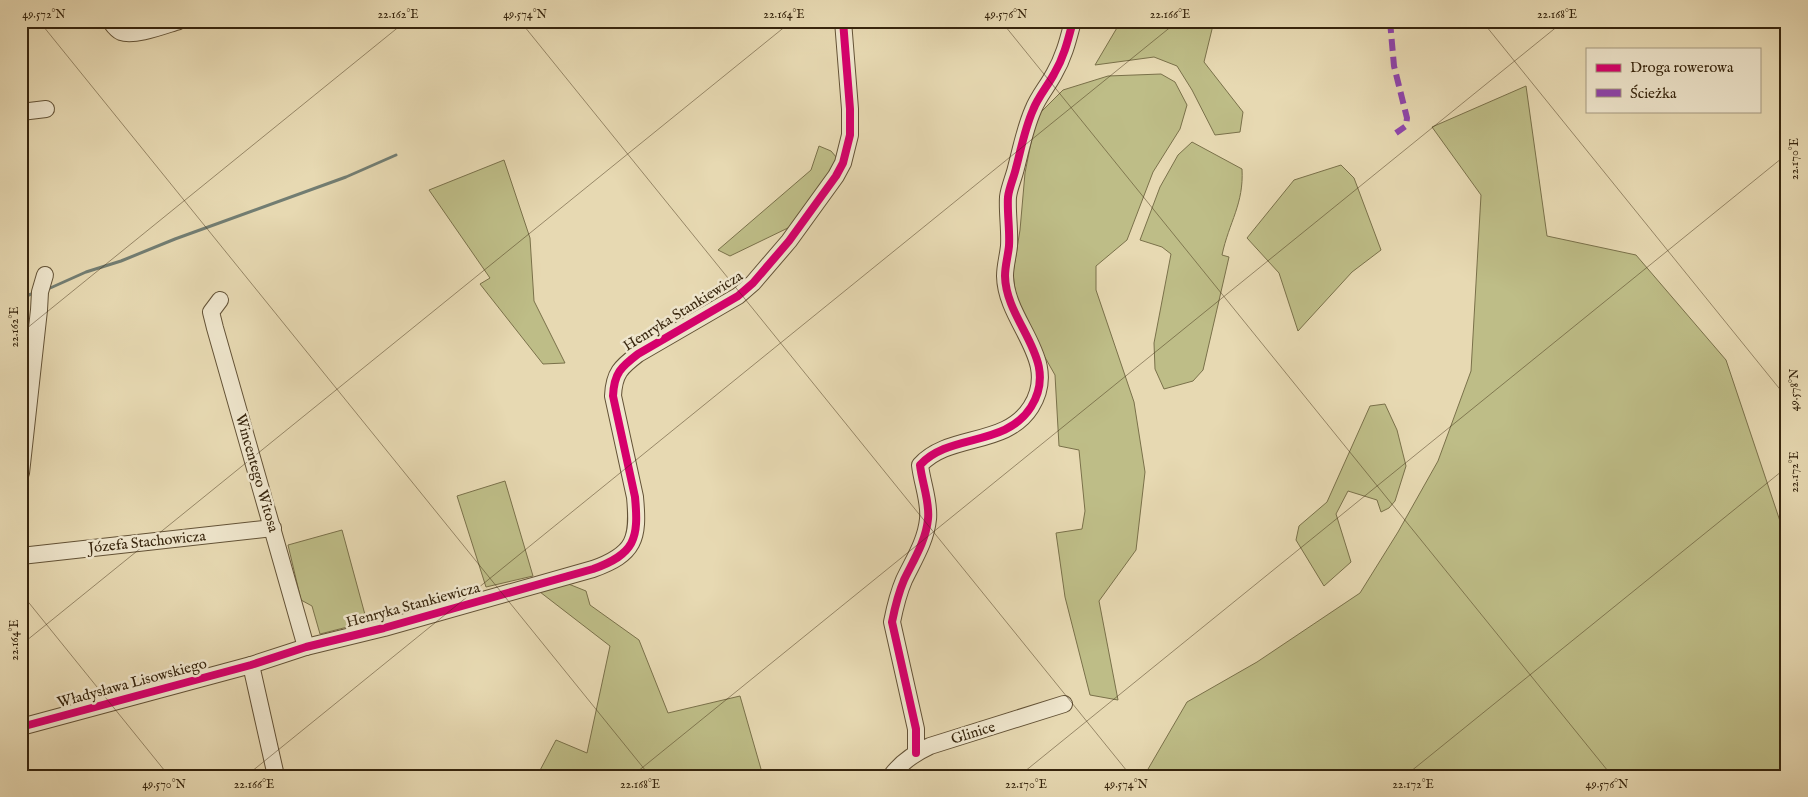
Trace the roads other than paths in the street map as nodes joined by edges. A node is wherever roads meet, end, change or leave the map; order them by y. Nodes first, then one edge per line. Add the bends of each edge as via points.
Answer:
1 (110, 21) edge
2 (179, 21) edge
3 (843, 21) edge
4 (1074, 21) edge
5 (46, 109) dead end
6 (21, 112) edge
7 (45, 275) dead end
8 (220, 300) dead end
9 (21, 472) edge
10 (273, 528) junction
11 (21, 556) edge
12 (306, 647) junction
13 (251, 664) junction
14 (1064, 704) dead end
15 (21, 728) edge
16 (916, 753) junction
17 (276, 776) edge
18 (892, 776) edge

1 - 2 street via 128,33
3 - 12 street, Henryka Stankiewicza via 850,135 844,163 836,176 790,241 753,283 738,296 638,354 617,374 613,396 637,520 632,542 625,553 611,563 593,569
4 - 16 street via 1065,53 1032,111 1008,197 1010,228 1005,276 1016,318 1039,362 1039,385 1031,407 1005,431 940,450 920,465 928,521 919,551 900,589 892,622 916,729
5 - 6 street
7 - 9 street via 40,292
8 - 10 street, Wincentego Witosa via 211,312 214,328
10 - 11 street, Józefa Stachowicza
10 - 12 street, Wincentego Witosa
12 - 13 street, Henryka Stankiewicza
13 - 15 street, Władysława Lisowskiego
13 - 17 street
14 - 16 street, Glinice
16 - 18 street, Glinice

